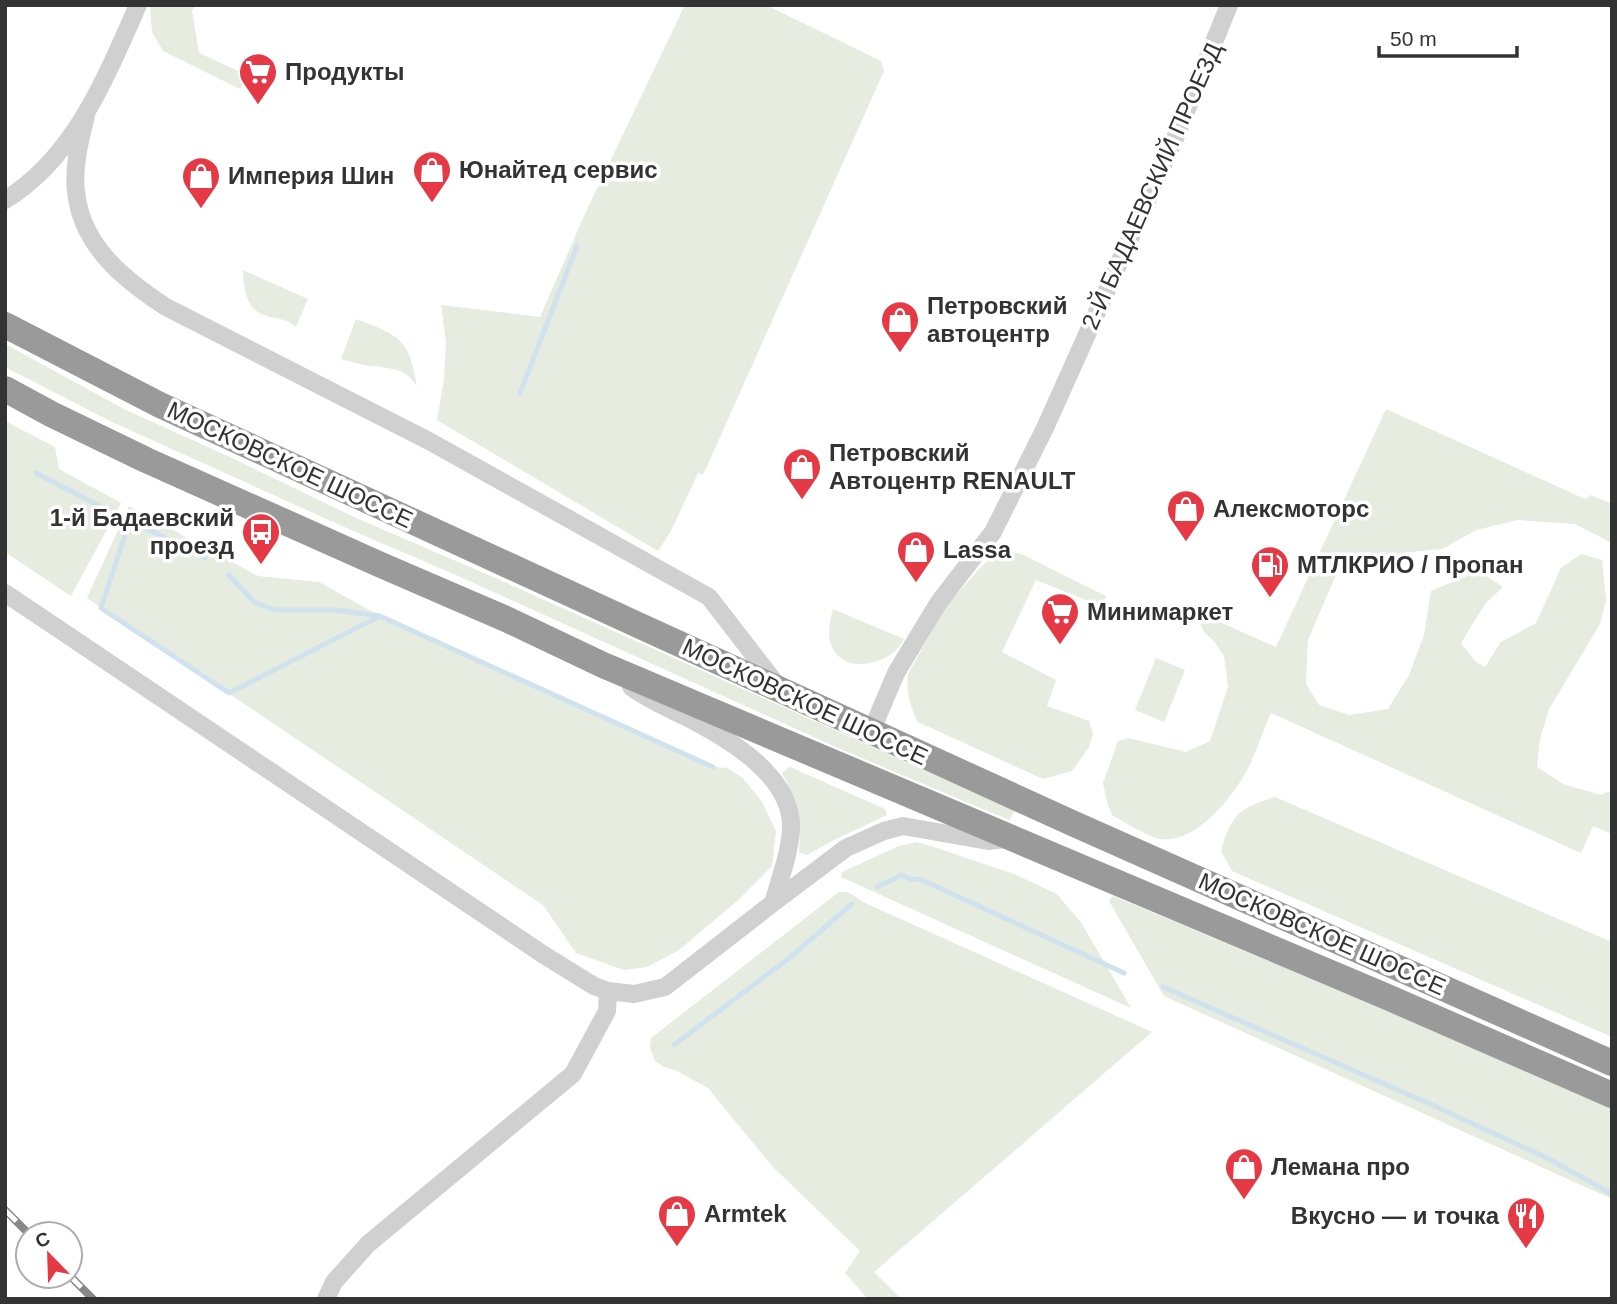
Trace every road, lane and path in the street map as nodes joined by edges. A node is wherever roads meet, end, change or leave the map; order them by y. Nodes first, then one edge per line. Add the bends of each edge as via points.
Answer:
1 (138, 5) edge
2 (1229, 5) edge
3 (86, 116) junction
4 (5, 200) edge
5 (5, 325) edge
6 (5, 389) edge
7 (5, 593) edge
8 (603, 665) junction
9 (780, 689) junction
10 (871, 732) junction
11 (1010, 838) junction
12 (773, 903) junction
13 (608, 991) junction
14 (1612, 1063) edge
15 (1612, 1095) edge
16 (326, 1299) edge

1 - 3 street
2 - 10 street, 2-Й БАДАЕВСКИЙ ПРОЕЗД via 1176,136 1045,428 993,532 939,602 896,673
3 - 4 street via 52,161
3 - 9 street via 76,190 81,215 103,256 139,289 709,597
5 - 9 highway, МОСКОВСКОЕ ШОССЕ via 160,405
6 - 8 highway, МОСКОВСКОЕ ШОССЕ via 146,460
7 - 13 street via 544,956
8 - 11 highway, МОСКОВСКОЕ ШОССЕ
8 - 12 street via 643,696 732,743 774,781 791,823
9 - 10 highway, МОСКОВСКОЕ ШОССЕ
10 - 14 highway, МОСКОВСКОЕ ШОССЕ
11 - 12 street via 988,841 903,826 884,831 846,848
11 - 15 highway, МОСКОВСКОЕ ШОССЕ
12 - 13 street via 665,987 634,994
13 - 16 street via 607,1011 573,1074 368,1244 334,1282

